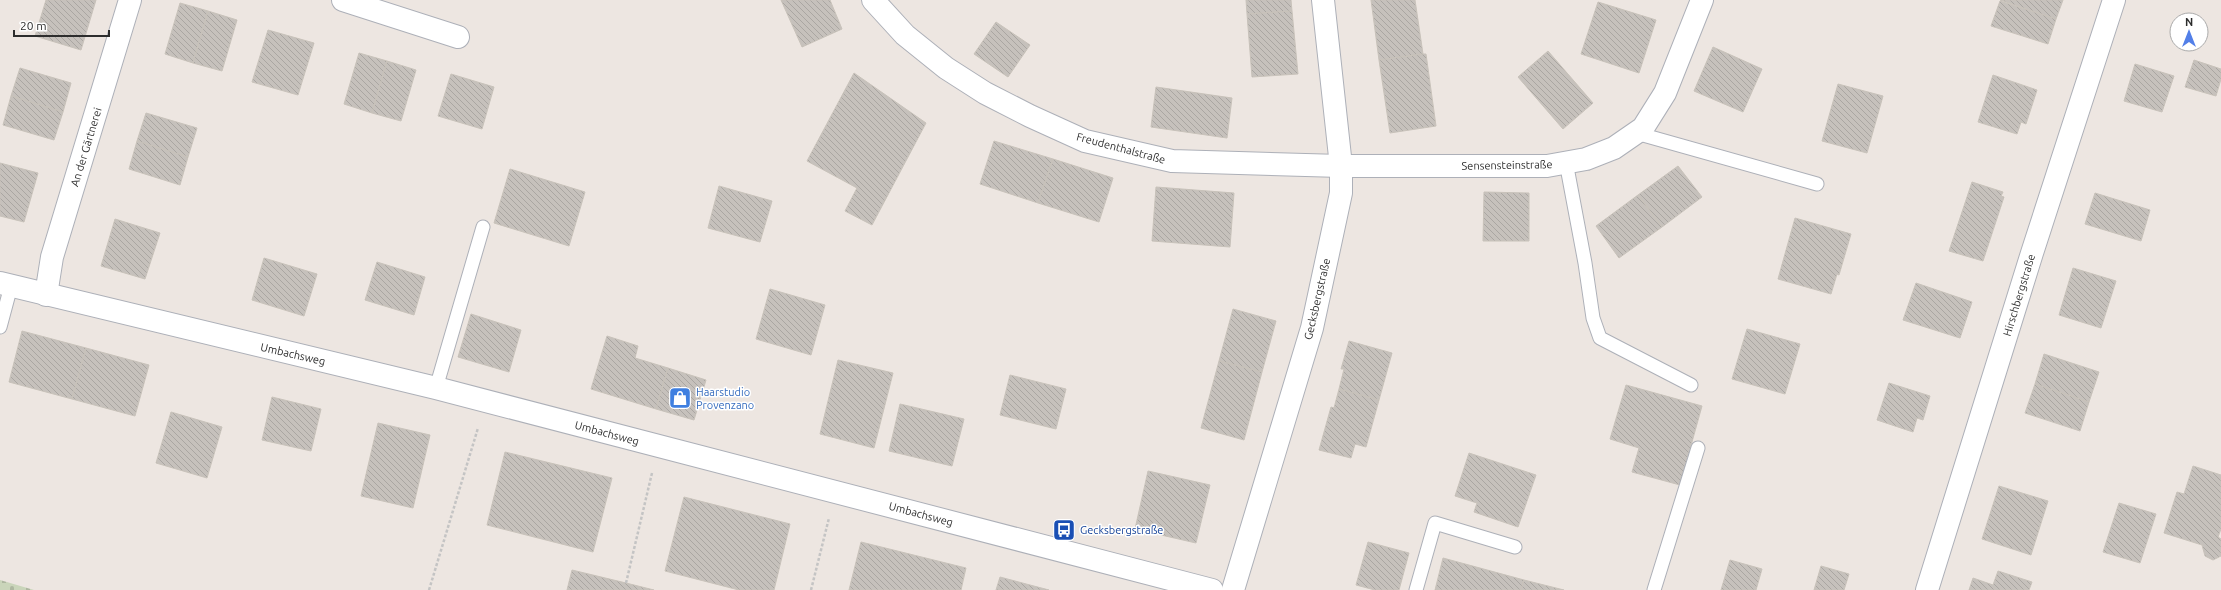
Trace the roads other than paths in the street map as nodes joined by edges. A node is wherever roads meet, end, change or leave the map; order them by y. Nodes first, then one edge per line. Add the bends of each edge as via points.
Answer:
1 (130, 0) edge
2 (343, 0) edge
3 (873, 0) edge
4 (1323, 0) edge
5 (1702, 0) edge
6 (2114, 0) edge
7 (458, 37) dead end
8 (1636, 133) junction
9 (1566, 162) junction
10 (1341, 166) junction
11 (1817, 184) dead end
12 (483, 227) dead end
13 (5, 284) edge
14 (46, 295) junction
15 (0, 328) edge
16 (1691, 385) dead end
17 (436, 388) junction
18 (1698, 448) dead end
19 (1515, 548) dead end
20 (1212, 590) edge
21 (1233, 590) edge
22 (1416, 590) edge
23 (1654, 590) edge
24 (1927, 590) edge

1 - 14 street, An der Gärtnerei via 52,257
2 - 7 street
3 - 10 street, Freudenthalstraße via 905,35 946,68 985,93 1085,141 1172,161
4 - 10 street, Gecksbergstraße
5 - 8 street, Sensensteinstraße via 1666,93 1643,128
6 - 24 street, Hirschbergstraße
8 - 9 street, Sensensteinstraße via 1614,148 1586,159
8 - 11 lane
9 - 10 street, Sensensteinstraße via 1547,166
9 - 16 lane via 1593,318 1600,338
10 - 21 street, Gecksbergstraße via 1341,193 1312,328
12 - 17 lane
13 - 14 street, Umbachsweg
13 - 15 lane
14 - 17 street, Umbachsweg
17 - 20 street, Umbachsweg
18 - 23 lane
19 - 22 lane via 1435,523

